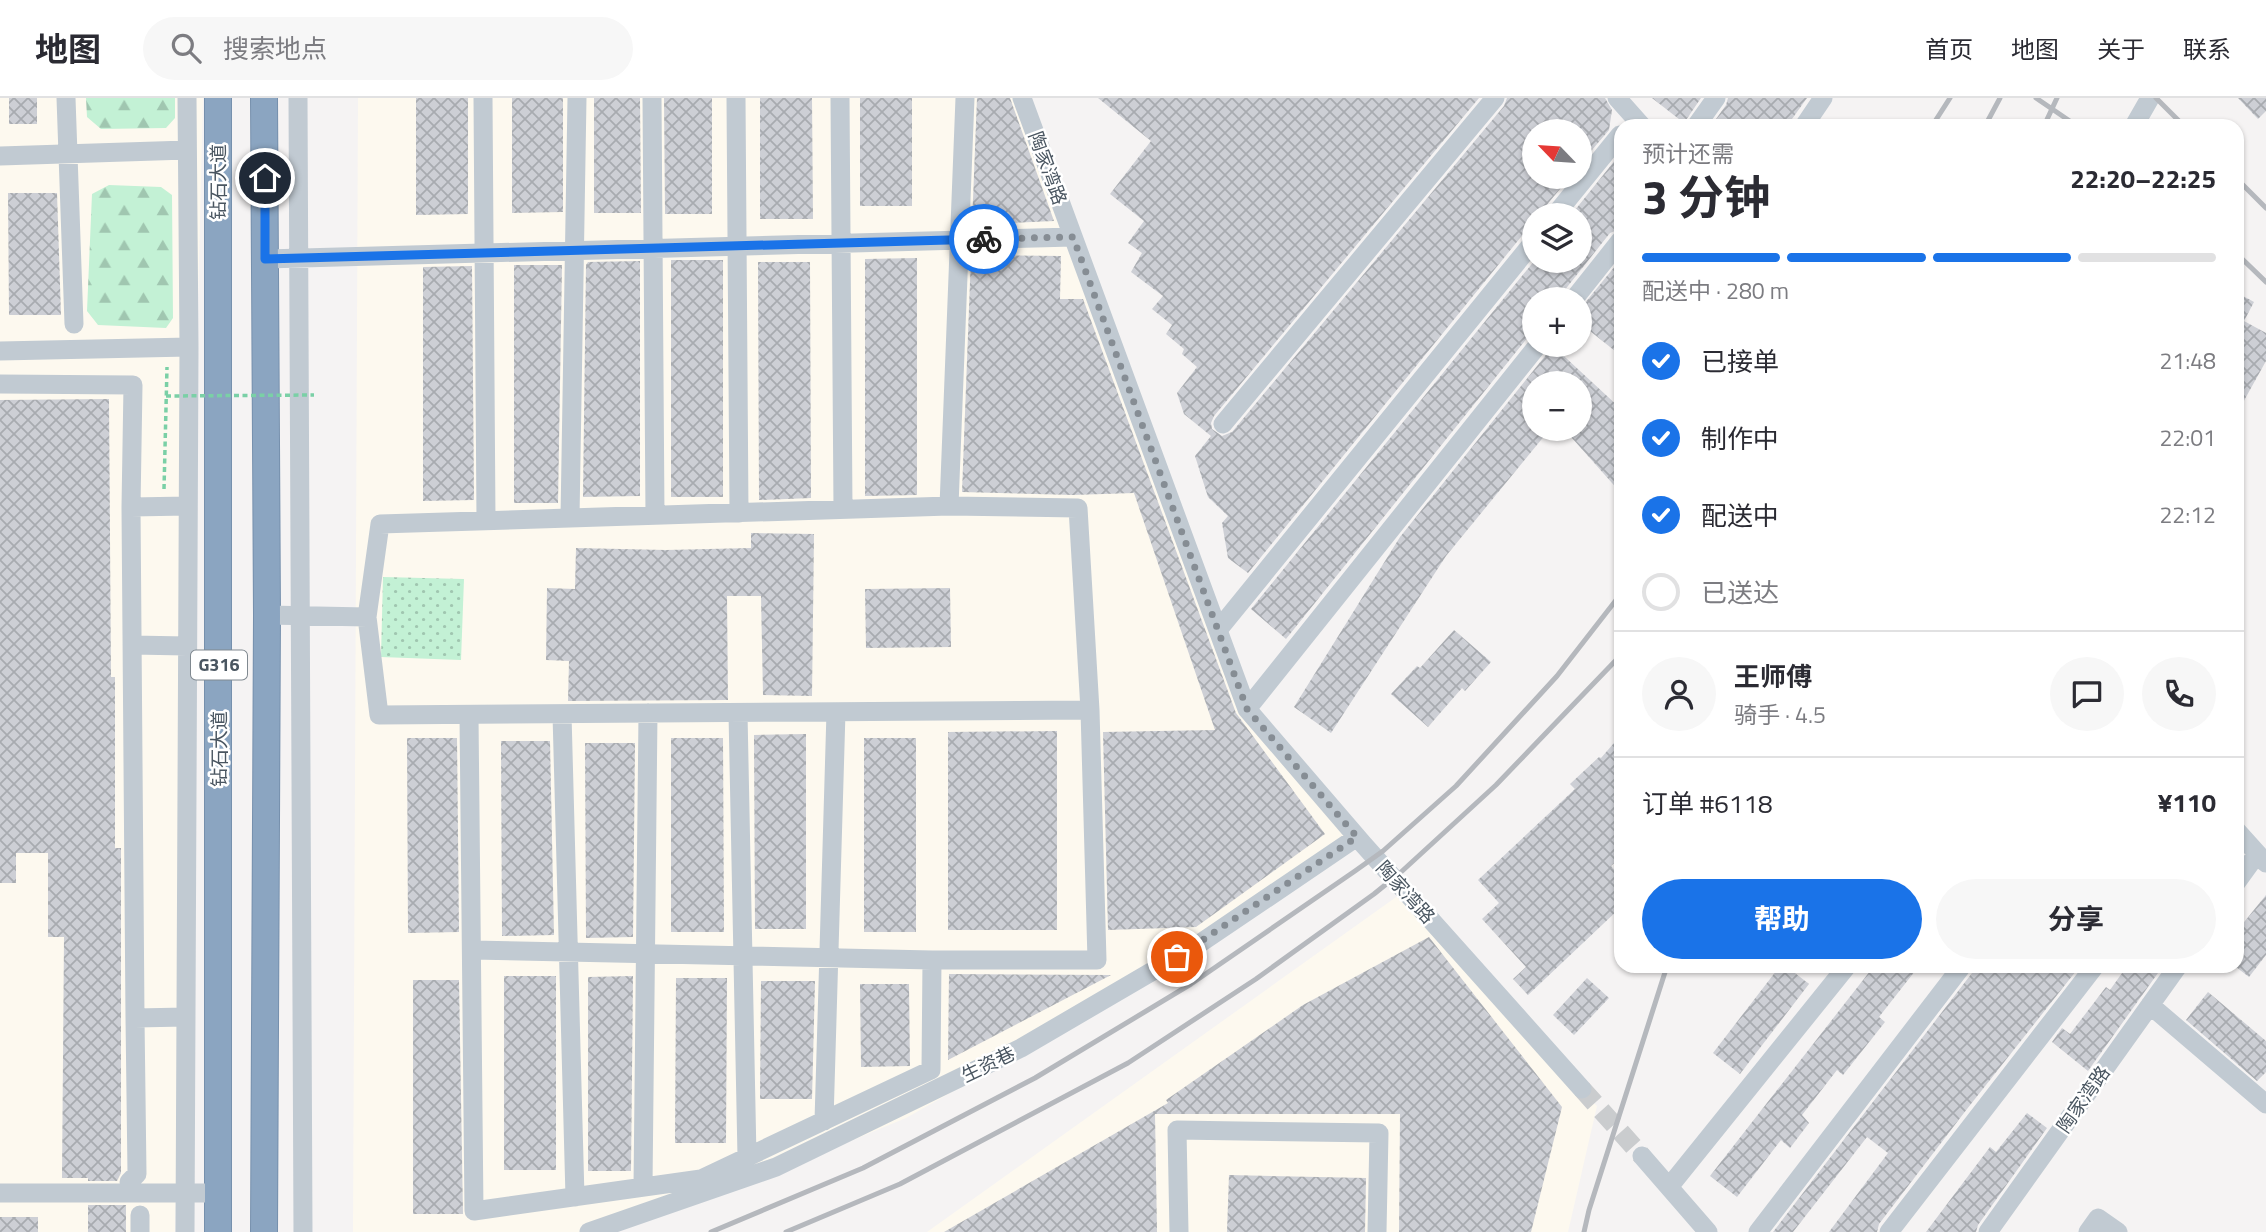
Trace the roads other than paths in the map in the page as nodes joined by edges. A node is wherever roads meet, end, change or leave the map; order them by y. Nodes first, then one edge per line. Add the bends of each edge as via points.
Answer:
1 (66, 98) edge
2 (187, 98) edge
3 (218, 98) edge
4 (298, 98) edge
5 (483, 98) edge
6 (578, 98) edge
7 (652, 98) edge
8 (736, 98) edge
9 (840, 98) edge
10 (964, 98) edge
11 (1022, 98) edge
12 (1495, 98) edge
13 (1617, 98) edge
14 (1716, 98) edge
15 (1823, 98) edge
16 (2150, 98) edge
17 (264, 111) edge
18 (1632, 119) edge
19 (1701, 119) edge
20 (1809, 119) edge
21 (2138, 119) edge
22 (298, 122) junction
23 (1614, 142) edge
24 (187, 150) junction
25 (68, 154) junction
26 (0, 156) edge
27 (1565, 203) edge
28 (1073, 237) junction
29 (959, 240) junction
30 (841, 243) junction
31 (736, 245) junction
32 (653, 247) junction
33 (577, 249) junction
34 (1614, 249) edge
35 (484, 253) junction
36 (1522, 256) edge
37 (299, 258) junction
38 (265, 259) junction
39 (188, 287) junction
40 (1584, 287) edge
41 (219, 288) junction
42 (74, 324) dead end
43 (189, 347) junction
44 (0, 351) edge
45 (1528, 357) edge
46 (0, 384) edge
47 (1223, 424) dead end
48 (188, 506) junction
49 (949, 506) junction
50 (131, 507) junction
51 (843, 509) junction
52 (739, 513) junction
53 (655, 515) junction
54 (570, 517) junction
55 (486, 520) junction
56 (188, 613) junction
57 (219, 614) junction
58 (267, 615) junction
59 (300, 616) junction
60 (367, 617) junction
61 (1218, 629) junction
62 (132, 645) junction
63 (187, 646) junction
64 (1247, 709) junction
65 (1090, 710) junction
66 (738, 712) junction
67 (836, 712) junction
68 (648, 713) junction
69 (562, 714) junction
70 (469, 715) junction
71 (1357, 837) junction
72 (2244, 839) edge
73 (2262, 859) edge
74 (2244, 876) edge
75 (472, 950) junction
76 (568, 952) junction
77 (645, 954) junction
78 (743, 956) junction
79 (829, 957) junction
80 (932, 960) junction
81 (1841, 973) edge
82 (1957, 973) edge
83 (2090, 973) edge
84 (2173, 973) edge
85 (2150, 1005) junction
86 (186, 1017) junction
87 (135, 1018) junction
88 (1582, 1089) tunnel mouth
89 (2266, 1104) edge
90 (824, 1121) junction
91 (747, 1157) junction
92 (1642, 1157) tunnel mouth
93 (129, 1182) dead end
94 (643, 1187) junction
95 (1669, 1187) junction
96 (0, 1193) edge
97 (219, 1193) junction
98 (185, 1194) junction
99 (575, 1196) junction
100 (185, 1232) edge
101 (218, 1232) edge
102 (264, 1232) edge
103 (303, 1232) edge
104 (589, 1232) edge
105 (1179, 1232) edge
106 (1377, 1232) edge
107 (1708, 1232) edge
108 (1758, 1232) edge
109 (1889, 1232) edge
110 (1988, 1232) edge
111 (2088, 1232) edge
112 (2118, 1232) edge

1 - 25 street
2 - 24 street
3 - 41 highway, 钻石大道 / G316
4 - 22 street
5 - 35 street
6 - 33 street
7 - 32 street
8 - 31 street
9 - 30 street
10 - 29 street
11 - 28 street, 陶家湾路
12 - 47 street
13 - 18 street
14 - 19 street
15 - 20 street
16 - 21 street
17 - 22 street
17 - 38 highway, G316
22 - 37 street
23 - 27 street
24 - 25 street
24 - 39 street
25 - 26 street
25 - 42 street
28 - 29 street
28 - 61 street, 陶家湾路
29 - 30 street
29 - 49 street
30 - 31 street
30 - 51 street
31 - 32 street
31 - 52 street
32 - 33 street
32 - 53 street
33 - 35 street
33 - 54 street
34 - 40 street
35 - 37 street
35 - 55 street
36 - 61 street
37 - 38 street
37 - 59 street
38 - 58 highway, G316
39 - 41 street
39 - 43 street
41 - 57 highway, 钻石大道 / G316
43 - 44 street
43 - 48 street
45 - 64 street
46 - 50 street via 132,385
48 - 50 street
48 - 56 street
49 - 51 street
49 - 65 street via 1078,508
50 - 62 street
51 - 52 street
52 - 53 street
53 - 54 street
54 - 55 street
55 - 60 street via 380,524
56 - 57 street
56 - 63 street
57 - 97 highway, 钻石大道 / G316
58 - 59 street
58 - 102 highway, G316
59 - 60 street
59 - 103 street
60 - 70 street via 379,715
61 - 64 street, 陶家湾路
62 - 63 street
62 - 87 street
63 - 86 street
64 - 71 street, 陶家湾路
65 - 67 street
65 - 80 street via 1097,960
66 - 67 street
66 - 68 street
66 - 78 street
67 - 79 street
68 - 69 street
68 - 77 street
69 - 70 street
69 - 76 street
70 - 75 street
71 - 88 street, 陶家湾路
71 - 104 street, 生资巷 via 1199,944 1021,1048 776,1167
72 - 73 street
73 - 74 street
75 - 76 street
75 - 99 street via 474,1211
76 - 77 street
76 - 99 street
77 - 78 street
77 - 94 street
78 - 79 street
78 - 91 street
79 - 80 street
79 - 90 street
80 - 90 street via 931,1070
81 - 95 street
82 - 108 street
83 - 109 street
84 - 85 street, 陶家湾路
85 - 89 street
85 - 110 street, 陶家湾路
86 - 87 street
86 - 98 street
87 - 93 street via 136,1174
90 - 91 street
91 - 94 street via 701,1179
92 - 95 street
94 - 99 street
95 - 107 street
96 - 98 street
97 - 98 street
97 - 101 highway, 钻石大道 / G316
98 - 100 street
105 - 106 street via 1177,1130 1379,1133
111 - 112 street via 2098,1218

